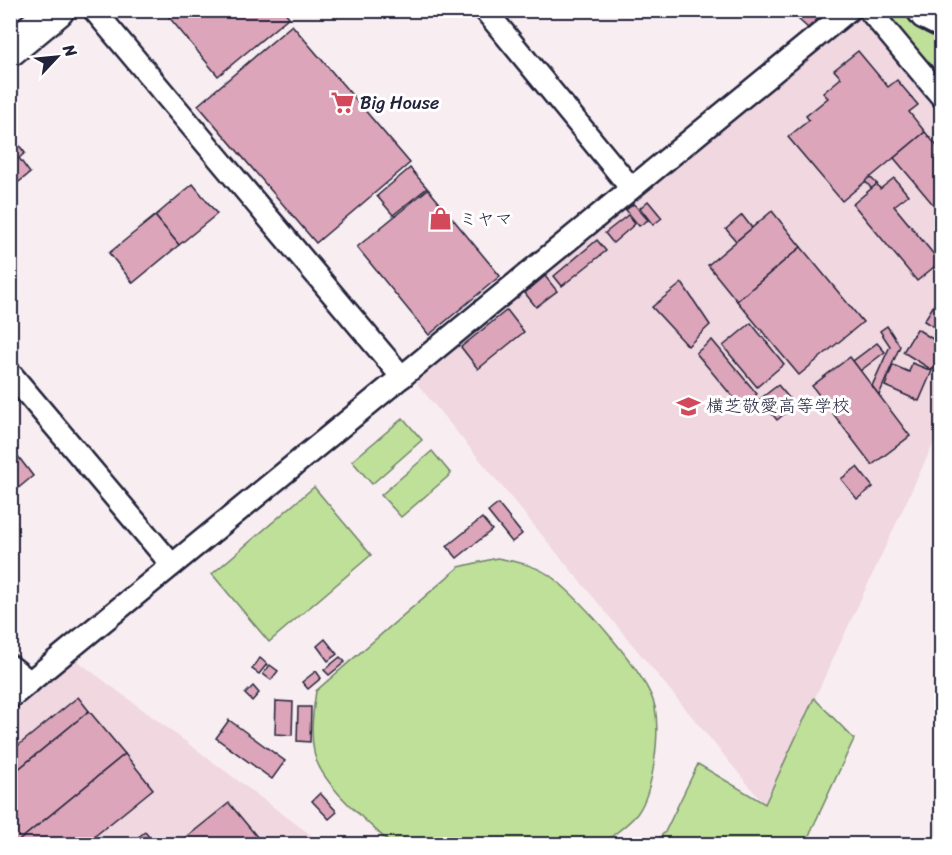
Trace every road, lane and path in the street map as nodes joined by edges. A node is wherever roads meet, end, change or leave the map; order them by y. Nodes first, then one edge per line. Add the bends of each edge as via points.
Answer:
1 (57, 10) edge
2 (94, 10) edge
3 (485, 10) edge
4 (849, 10) edge
5 (869, 10) edge
6 (918, 10) edge
7 (942, 27) edge
8 (10, 49) edge
9 (942, 97) edge
10 (631, 188) junction
11 (10, 373) edge
12 (402, 376) junction
13 (172, 565) junction
14 (10, 666) edge
15 (30, 682) junction
16 (10, 698) edge

1 - 8 main road
2 - 12 street
3 - 10 street
4 - 10 street
5 - 9 street
6 - 7 street via 922,17
10 - 12 street
11 - 13 street
12 - 13 street
13 - 15 street
14 - 15 street
15 - 16 street

